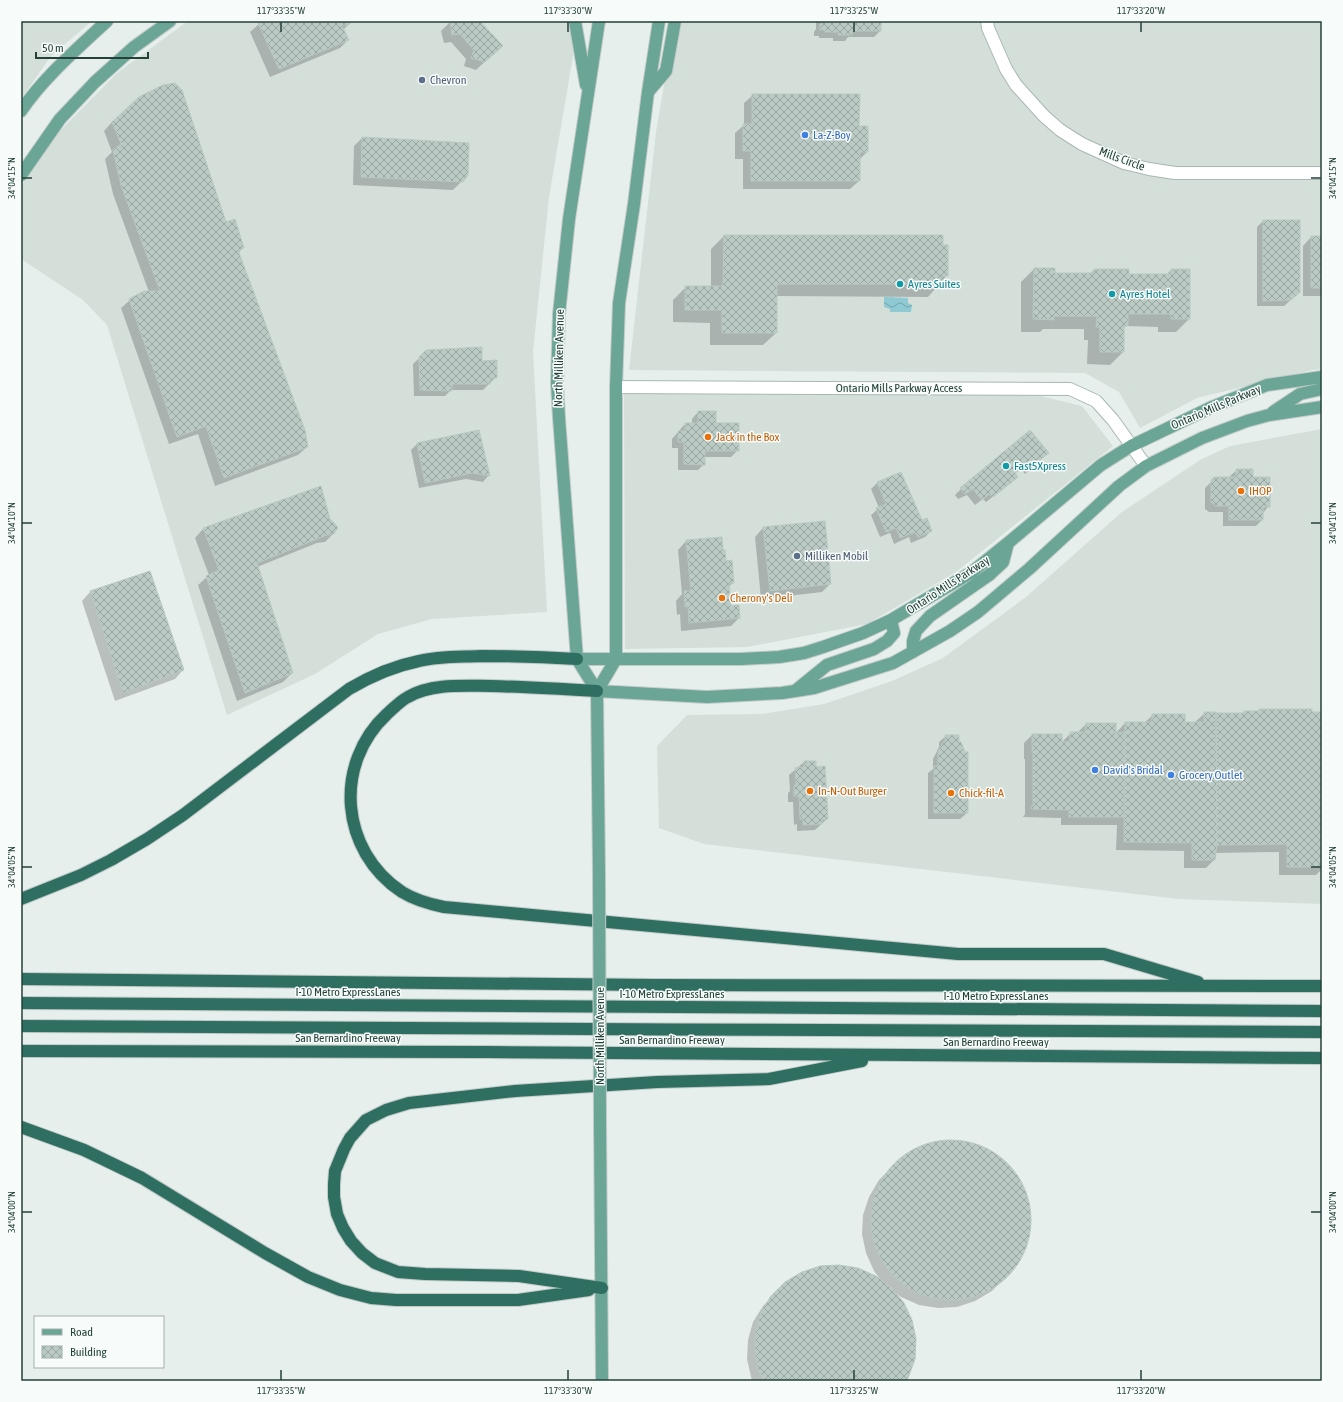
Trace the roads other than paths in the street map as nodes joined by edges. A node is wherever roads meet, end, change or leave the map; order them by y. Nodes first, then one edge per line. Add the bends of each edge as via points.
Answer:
1 (107, 21) edge
2 (170, 21) edge
3 (576, 21) edge
4 (599, 21) edge
5 (659, 21) edge
6 (675, 21) edge
7 (987, 21) edge
8 (648, 92) junction
9 (588, 96) junction
10 (21, 111) edge
11 (1322, 173) edge
12 (21, 175) edge
13 (1322, 377) edge
14 (616, 387) junction
15 (1322, 389) edge
16 (1322, 406) edge
17 (1269, 415) junction
18 (1131, 446) junction
19 (1146, 466) junction
20 (1008, 544) junction
21 (891, 620) junction
22 (913, 652) junction
23 (577, 659) junction
24 (616, 659) junction
25 (597, 691) junction
26 (794, 691) junction
27 (21, 899) edge
28 (21, 979) edge
29 (1211, 986) junction
30 (1322, 986) edge
31 (21, 1003) edge
32 (1322, 1011) edge
33 (21, 1026) edge
34 (1322, 1032) edge
35 (21, 1051) edge
36 (891, 1056) junction
37 (1322, 1058) edge
38 (21, 1127) edge
39 (602, 1288) junction
40 (602, 1381) edge

1 - 10 main road via 70,56
2 - 12 main road via 134,47 95,82 60,119
3 - 9 main road
4 - 9 main road, North Milliken Avenue
5 - 8 main road
6 - 8 main road via 666,71
7 - 11 street, Mills Circle via 998,51 1016,85 1044,116 1082,144 1124,163 1175,173
8 - 14 main road via 619,303
9 - 23 main road, North Milliken Avenue via 564,254 557,383
13 - 18 main road, Ontario Mills Parkway via 1267,385 1212,407
14 - 18 street, Ontario Mills Parkway Access via 1070,389 1096,401
14 - 24 main road
15 - 17 main road via 1300,394
16 - 17 main road, Ontario Mills Parkway
17 - 19 main road, Ontario Mills Parkway via 1202,438
18 - 19 street, Ontario Mills Parkway Access
18 - 20 main road, Ontario Mills Parkway via 1101,465
19 - 22 main road, Ontario Mills Parkway via 1119,486 978,612
20 - 21 main road, Ontario Mills Parkway via 972,572
20 - 22 main road via 1003,562 989,576 930,616 916,631
21 - 24 main road, Ontario Mills Parkway via 823,647 779,657
21 - 26 main road via 894,632 887,641 874,649 827,665
22 - 26 main road, Ontario Mills Parkway via 887,665 814,688
23 - 24 main road, Ontario Mills Parkway
23 - 25 main road, North Milliken Avenue
23 - 27 highway via 521,656 438,658 420,660 385,671 349,689 183,815 147,839 82,875
24 - 25 main road
25 - 26 main road, Ontario Mills Parkway via 707,697
25 - 29 highway via 524,687 440,688 419,692 396,706 364,742 351,780 351,804 356,830 367,855 378,870 402,892 444,907 958,954 1104,954
25 - 39 main road, North Milliken Avenue, bridge
28 - 29 highway via 670,985
29 - 30 highway
31 - 32 highway, I-10 Metro ExpressLanes
33 - 34 highway
35 - 36 highway, San Bernardino Freeway
36 - 37 highway, San Bernardino Freeway
36 - 39 highway via 769,1078 515,1091 409,1103 366,1120 350,1138 337,1166 334,1197 337,1214 351,1241 375,1263 398,1272 519,1276
38 - 39 highway via 84,1150 142,1178 265,1253 308,1277 340,1290 371,1298 396,1300 518,1300
39 - 40 main road, North Milliken Avenue

